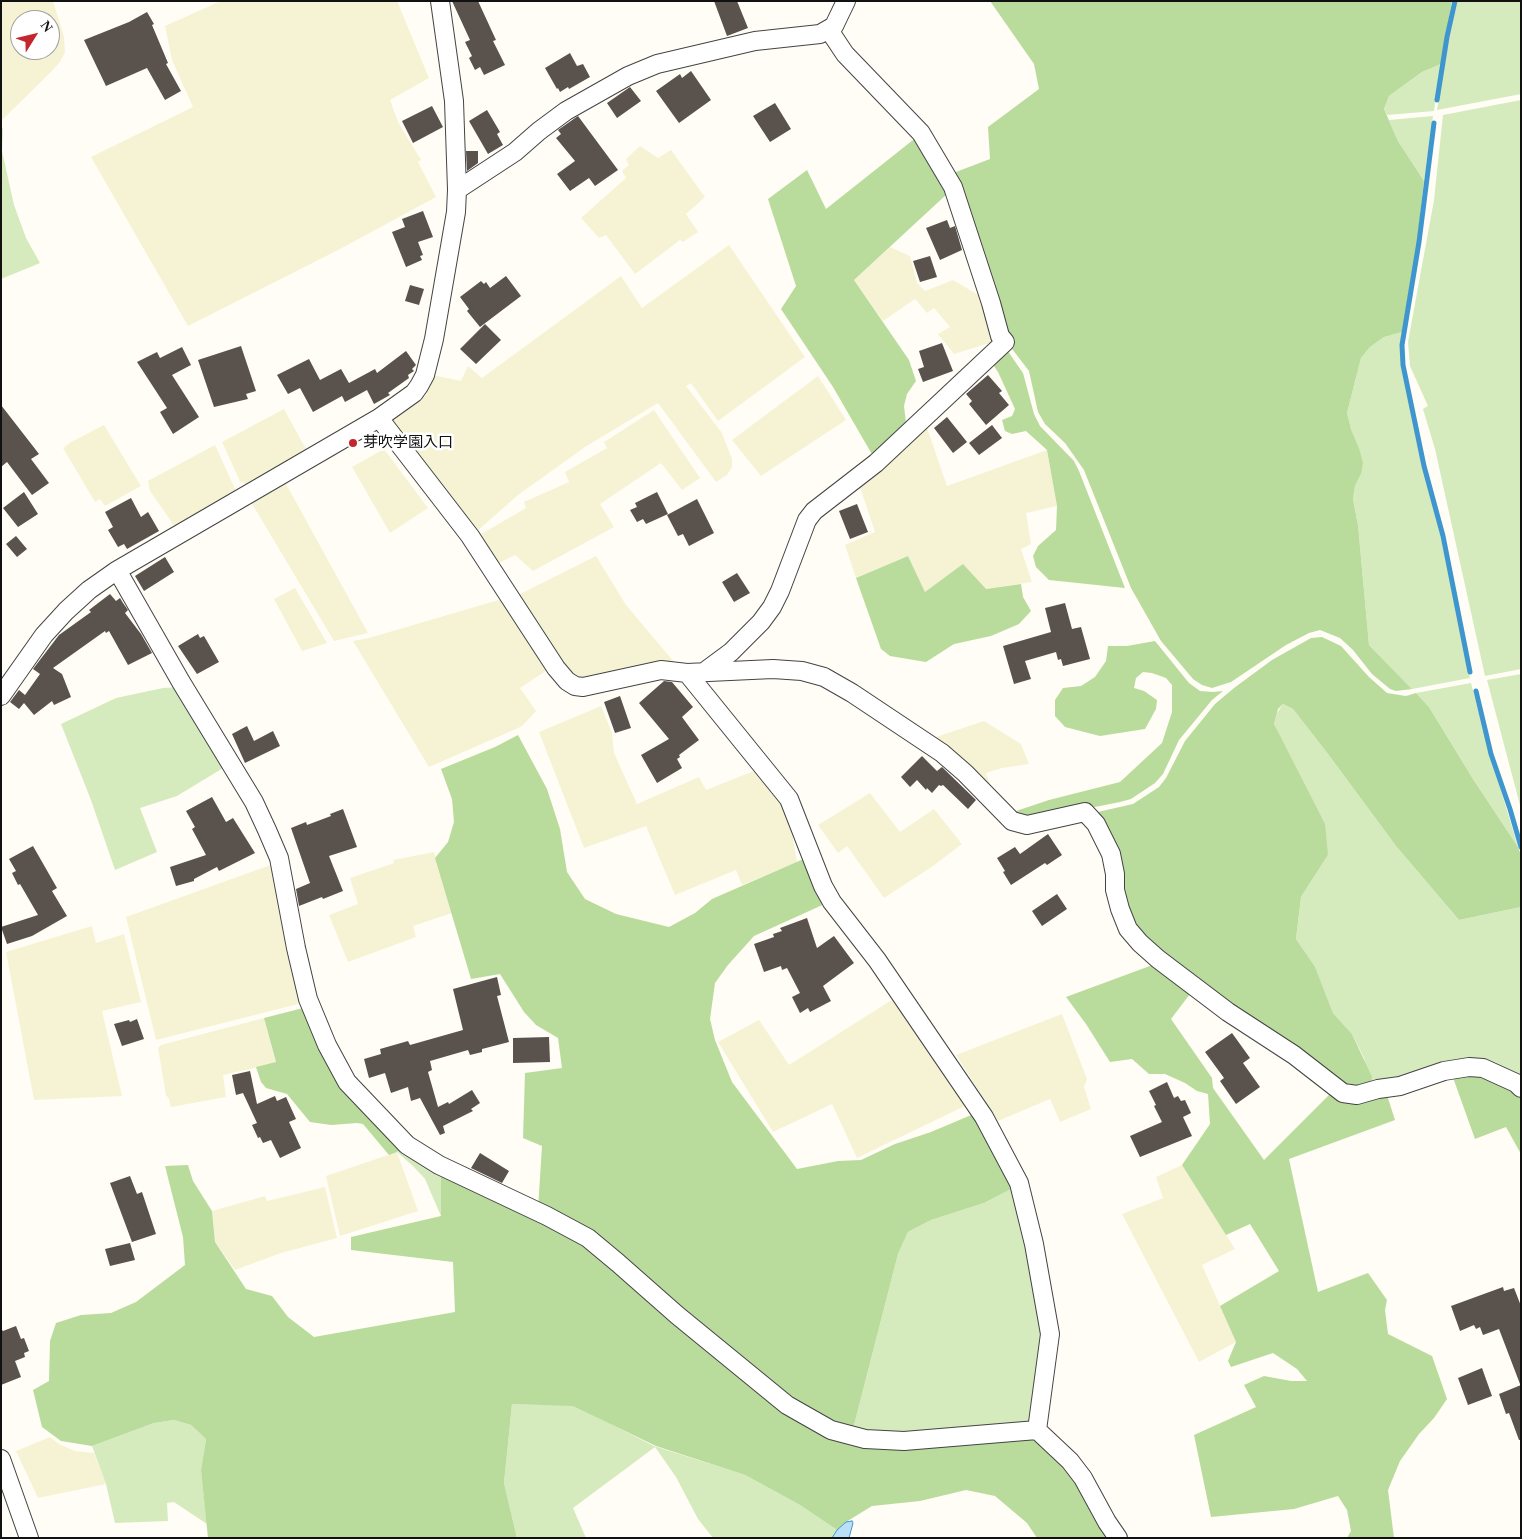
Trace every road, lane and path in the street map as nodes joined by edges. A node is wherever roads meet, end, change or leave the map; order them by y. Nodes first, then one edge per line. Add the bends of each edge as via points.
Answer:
1 (440, 1) edge
2 (846, 1) edge
3 (829, 30) junction
4 (457, 190) junction
5 (379, 418) junction
6 (116, 571) junction
7 (695, 672) junction
8 (1, 696) edge
9 (1521, 1088) edge
10 (1038, 1430) junction
11 (3, 1469) edge
12 (29, 1538) edge
13 (1118, 1538) edge

1 - 4 street via 454,101
2 - 3 street
3 - 4 street via 820,34 755,41 657,64 628,76 566,111 515,152
3 - 7 street via 845,54 921,133 953,187 1000,336 1005,342 876,463 814,511 807,520 780,591 761,622 730,652
4 - 5 street via 439,312 425,375 414,393
5 - 6 street
5 - 7 street via 470,536 567,681 583,687 661,670
6 - 8 street via 66,610
6 - 10 street via 254,802 267,830 279,858 308,999 327,1045 347,1082 407,1145 439,1165 588,1238 787,1405 831,1430 865,1439 904,1441
7 - 9 street via 773,669 802,671 824,677 942,753 1012,821 1027,825 1085,812 1096,824 1111,854 1120,909 1128,929 1140,943 1228,1012 1294,1055 1343,1093 1357,1095 1469,1067 1483,1068
7 - 10 street via 789,799 832,902 877,960 984,1117 1019,1183 1050,1334
10 - 13 street via 1084,1478
11 - 12 street

